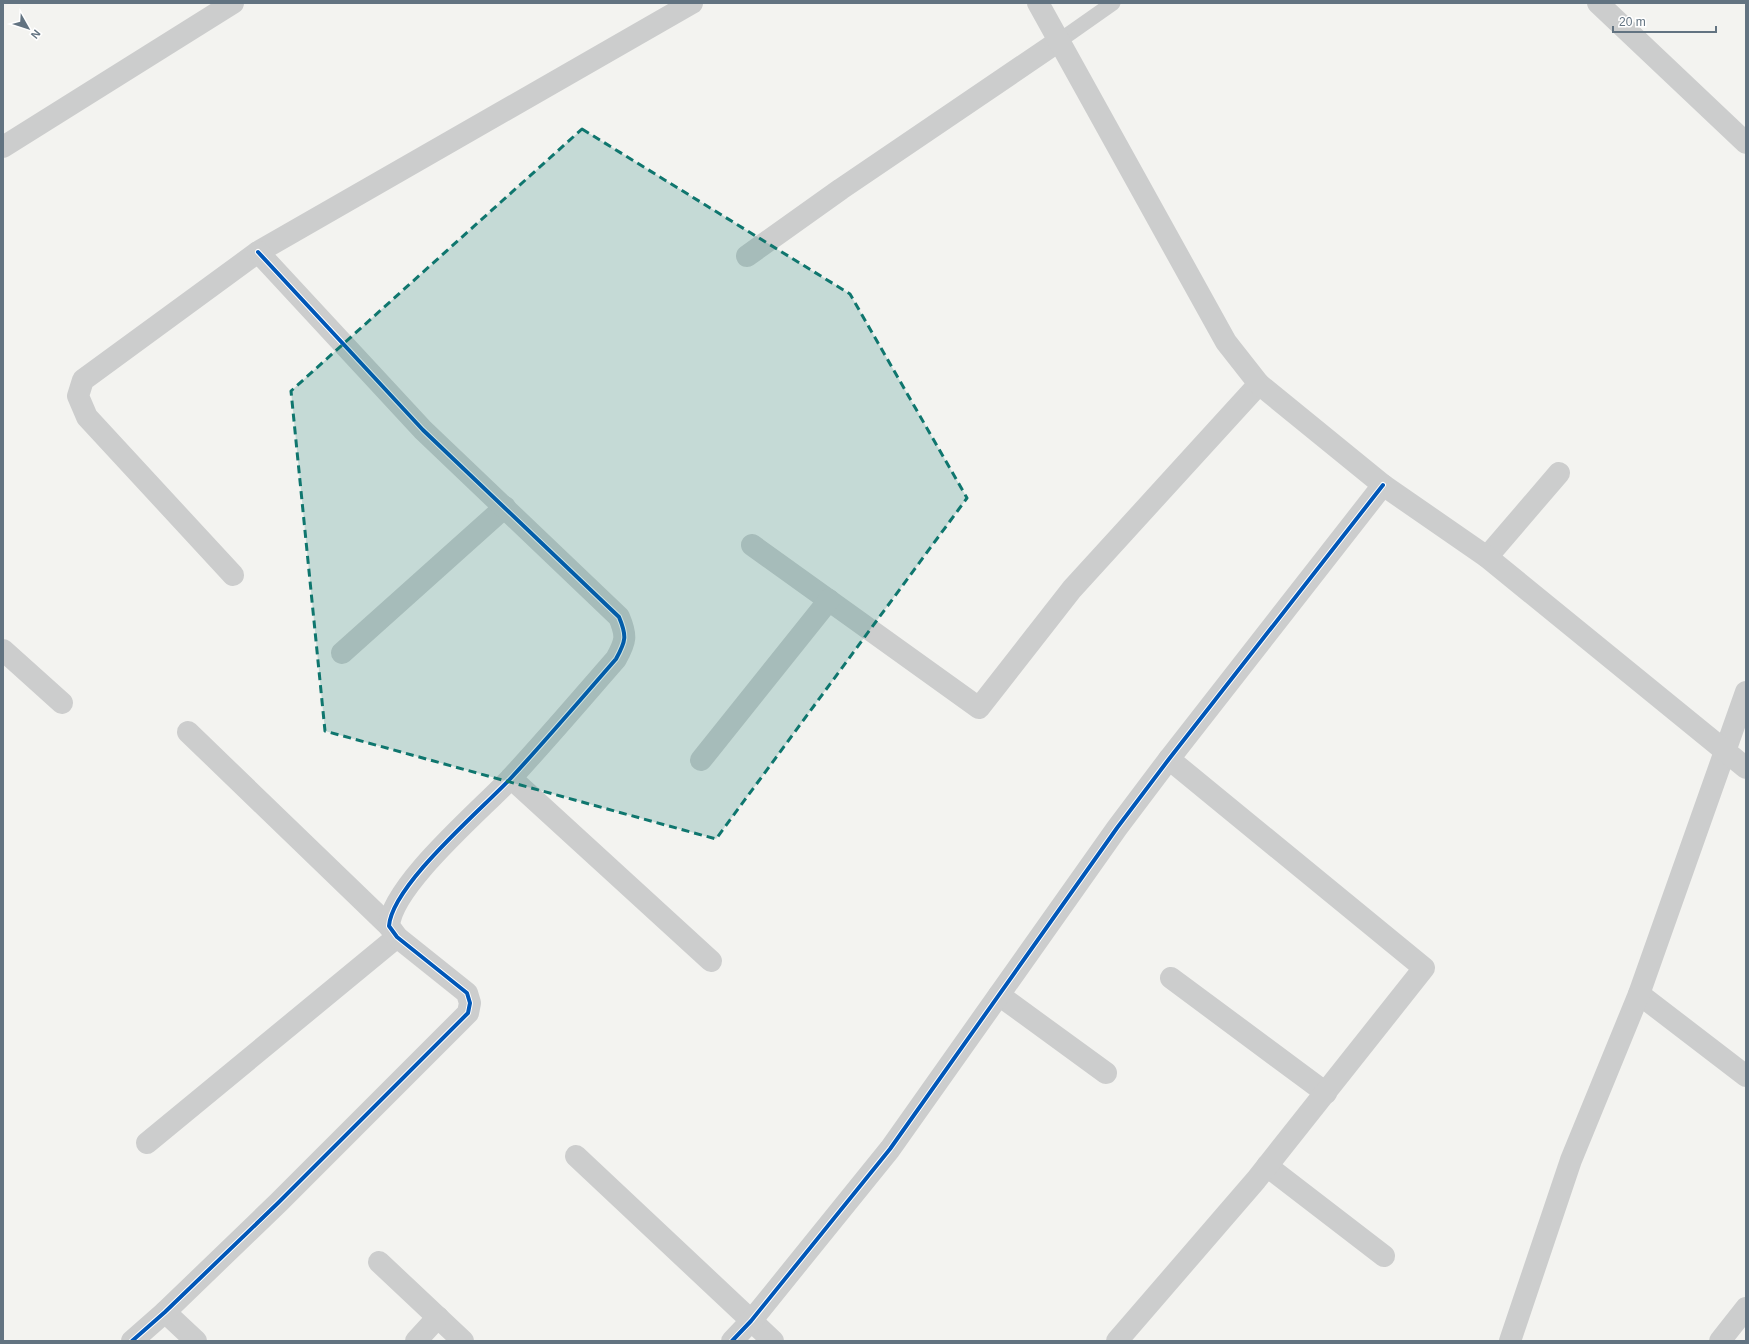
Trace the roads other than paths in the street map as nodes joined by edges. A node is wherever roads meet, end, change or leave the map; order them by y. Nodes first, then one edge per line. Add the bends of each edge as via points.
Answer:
1 (233, 3) edge
2 (692, 3) edge
3 (1038, 3) edge
4 (1113, 3) edge
5 (1598, 3) edge
6 (1059, 41) junction
7 (1746, 143) edge
8 (3, 147) edge
9 (258, 252) junction
10 (747, 256) dead end
11 (1259, 384) junction
12 (1559, 473) dead end
13 (1383, 485) junction
14 (505, 507) junction
15 (752, 545) dead end
16 (1487, 557) junction
17 (232, 574) dead end
18 (829, 600) junction
19 (3, 650) edge
20 (342, 653) dead end
21 (1746, 692) edge
22 (62, 703) dead end
23 (188, 732) dead end
24 (1726, 752) junction
25 (1169, 759) junction
26 (701, 760) dead end
27 (1746, 768) edge
28 (511, 778) junction
29 (393, 932) junction
30 (711, 961) dead end
31 (1171, 978) dead end
32 (1639, 994) junction
33 (999, 995) junction
34 (1106, 1073) dead end
35 (1746, 1076) edge
36 (1326, 1093) junction
37 (147, 1143) dead end
38 (576, 1156) dead end
39 (1267, 1166) junction
40 (1384, 1256) dead end
41 (379, 1262) dead end
42 (1746, 1308) edge
43 (165, 1312) junction
44 (438, 1317) junction
45 (750, 1321) junction
46 (132, 1341) edge
47 (196, 1341) edge
48 (416, 1341) edge
49 (463, 1341) edge
50 (732, 1341) edge
51 (773, 1341) edge
52 (1117, 1341) edge
53 (1510, 1341) edge
54 (1720, 1341) edge

1 - 8 street
2 - 9 street
3 - 6 street
4 - 6 lane
5 - 7 street
6 - 10 street
6 - 11 street via 1226,342
9 - 14 street via 423,430
9 - 17 street via 83,380 78,396 87,417
11 - 13 street
11 - 18 street via 1072,589 979,708
12 - 16 street
13 - 16 street
13 - 25 street
14 - 20 street
14 - 28 street via 619,616 624,628 625,644 616,659
15 - 18 street
16 - 24 street
18 - 26 street
19 - 22 street
21 - 24 street
23 - 29 street
24 - 27 street
24 - 32 street
25 - 33 street via 1112,834
25 - 36 street via 1424,968
28 - 29 street via 415,877 399,898 390,918
28 - 30 street
29 - 37 street
29 - 43 street via 467,993 470,1002 468,1013
31 - 36 street
32 - 35 street
32 - 53 street via 1571,1160
33 - 34 street
33 - 45 street via 890,1148
36 - 39 street
38 - 45 street
39 - 40 street
39 - 52 street
41 - 44 street
42 - 54 street
43 - 46 street
43 - 47 street
44 - 48 street
44 - 49 street
45 - 50 street
45 - 51 street

